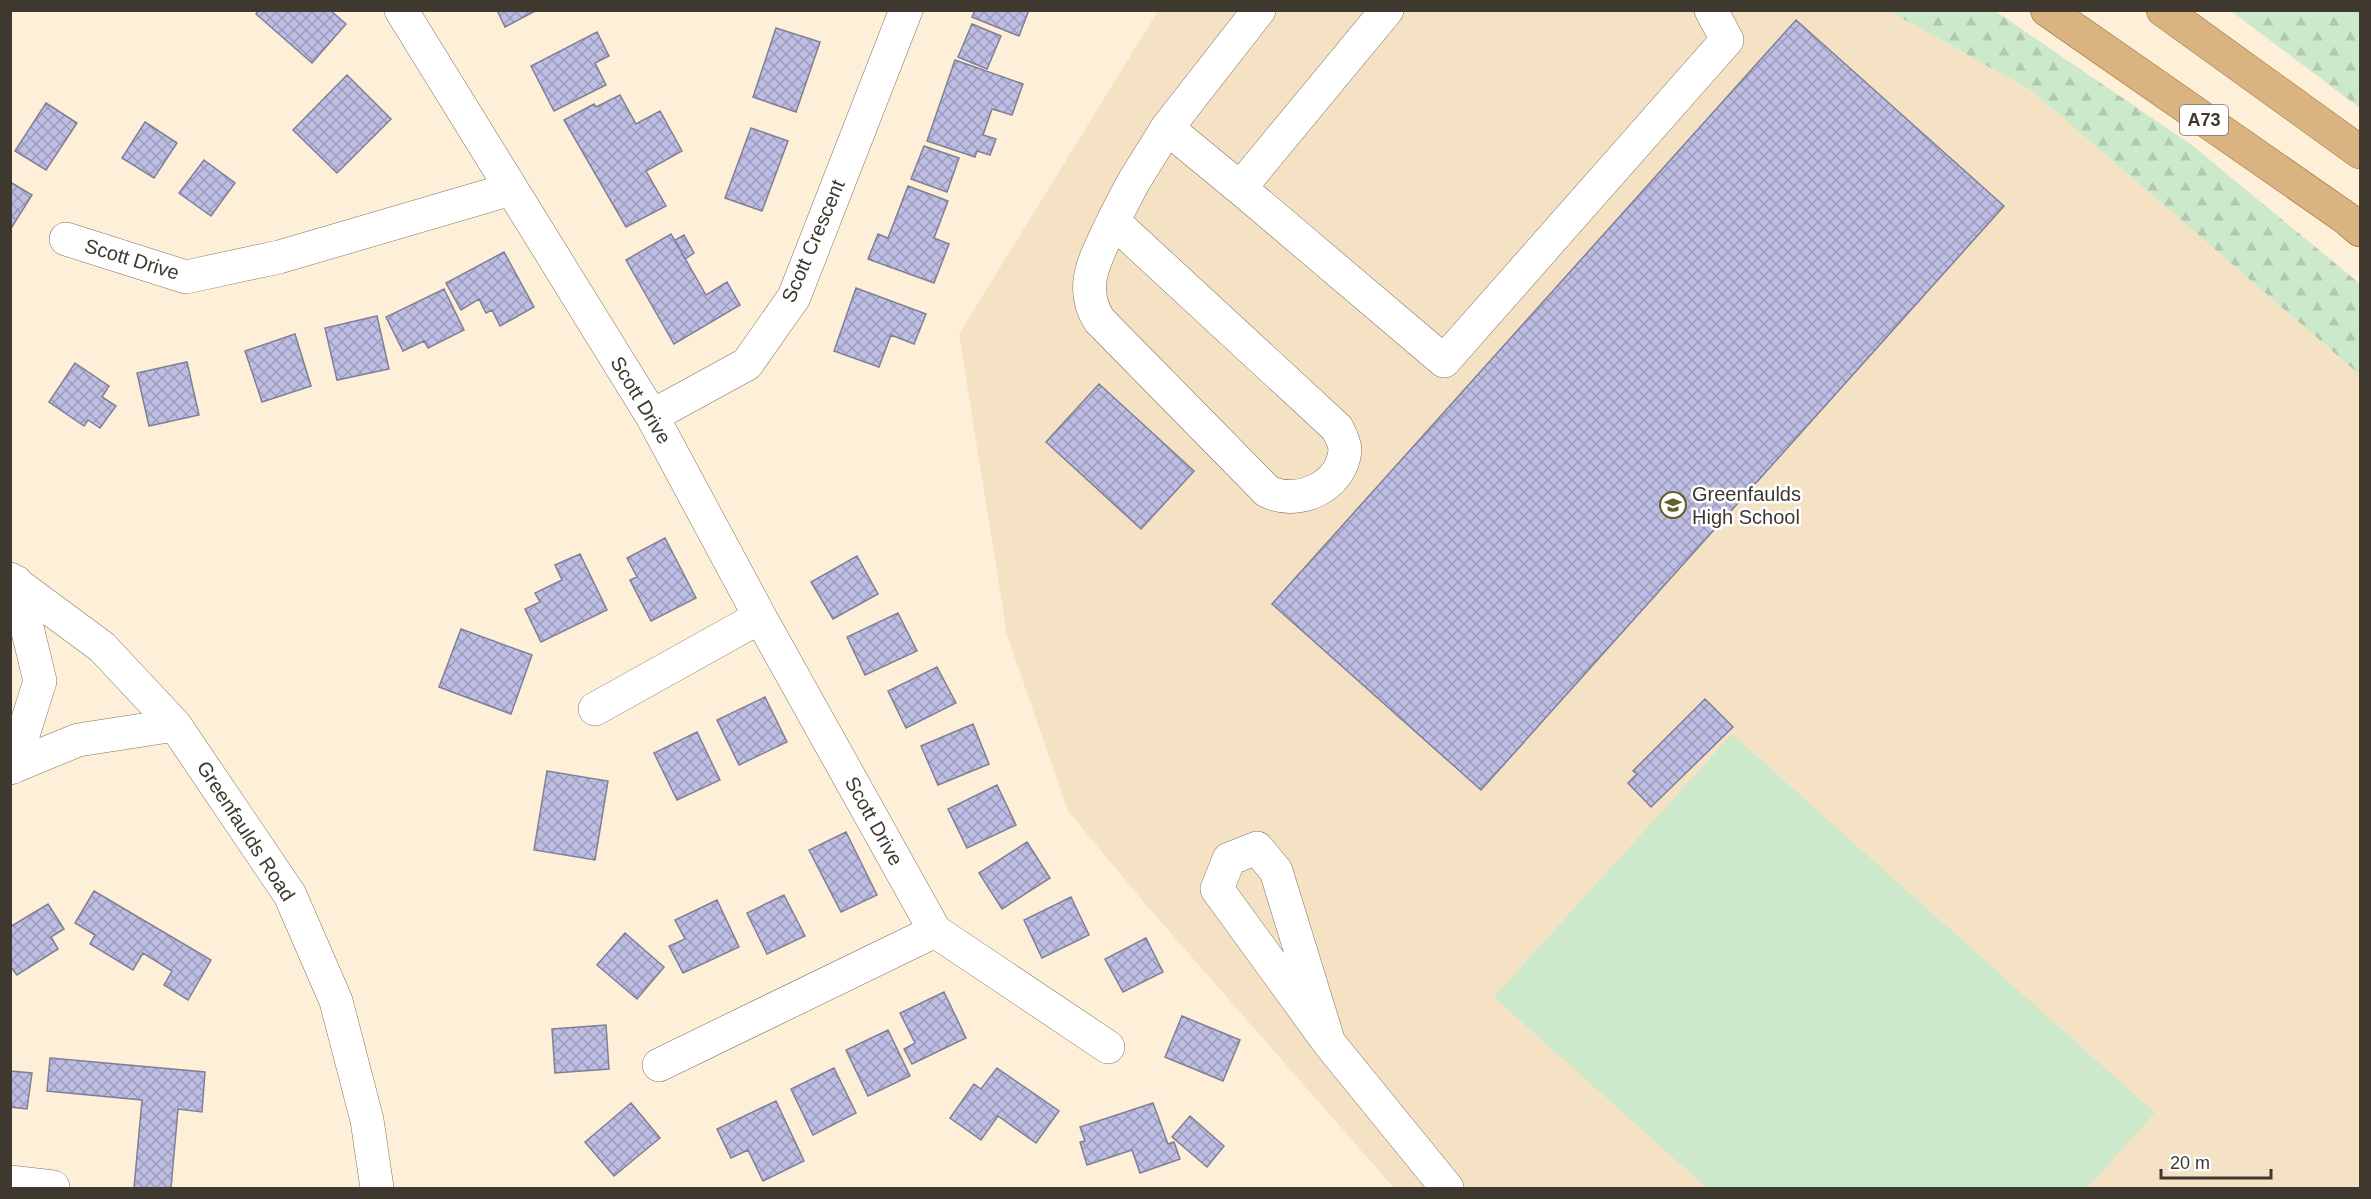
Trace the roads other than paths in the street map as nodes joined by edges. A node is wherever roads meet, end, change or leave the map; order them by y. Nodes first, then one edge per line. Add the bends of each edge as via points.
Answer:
1 (401, 10) edge
2 (906, 10) edge
3 (1259, 10) edge
4 (1387, 10) edge
5 (1711, 10) edge
6 (2047, 10) edge
7 (2163, 10) edge
8 (1167, 128) junction
9 (2361, 152) edge
10 (1240, 188) junction
11 (512, 189) junction
12 (1113, 221) junction
13 (2361, 230) edge
14 (66, 239) dead end
15 (652, 416) junction
16 (13, 581) edge
17 (760, 617) junction
18 (595, 709) dead end
19 (175, 725) junction
20 (12, 767) edge
21 (936, 931) junction
22 (1329, 1043) junction
23 (1108, 1047) dead end
24 (659, 1065) dead end
25 (10, 1182) edge
26 (53, 1187) edge
27 (377, 1188) edge
28 (1447, 1188) edge

1 - 11 street, Scott Drive
2 - 15 street, Scott Crescent via 794,297 747,364
3 - 8 street
4 - 10 street
5 - 10 street via 1727,40 1444,361
6 - 13 main road, A73
7 - 9 main road
8 - 10 street
8 - 12 street
11 - 14 street, Scott Drive via 279,257 186,277
11 - 15 street, Scott Drive
12 - 12 street via 1337,428 1344,454 1338,470 1323,486 1295,497 1277,496 1267,490 1099,320 1090,301 1089,279
15 - 17 street, Scott Drive
16 - 19 street, Greenfaulds Road via 102,648
16 - 20 street via 40,681
17 - 18 street
17 - 21 street, Scott Drive
19 - 20 street via 78,740
19 - 27 street, Greenfaulds Road via 295,906 336,1001 367,1120
21 - 23 street, Scott Drive
21 - 24 street
22 - 22 street via 1217,889 1229,859 1257,848 1276,871
22 - 28 street
25 - 26 street

